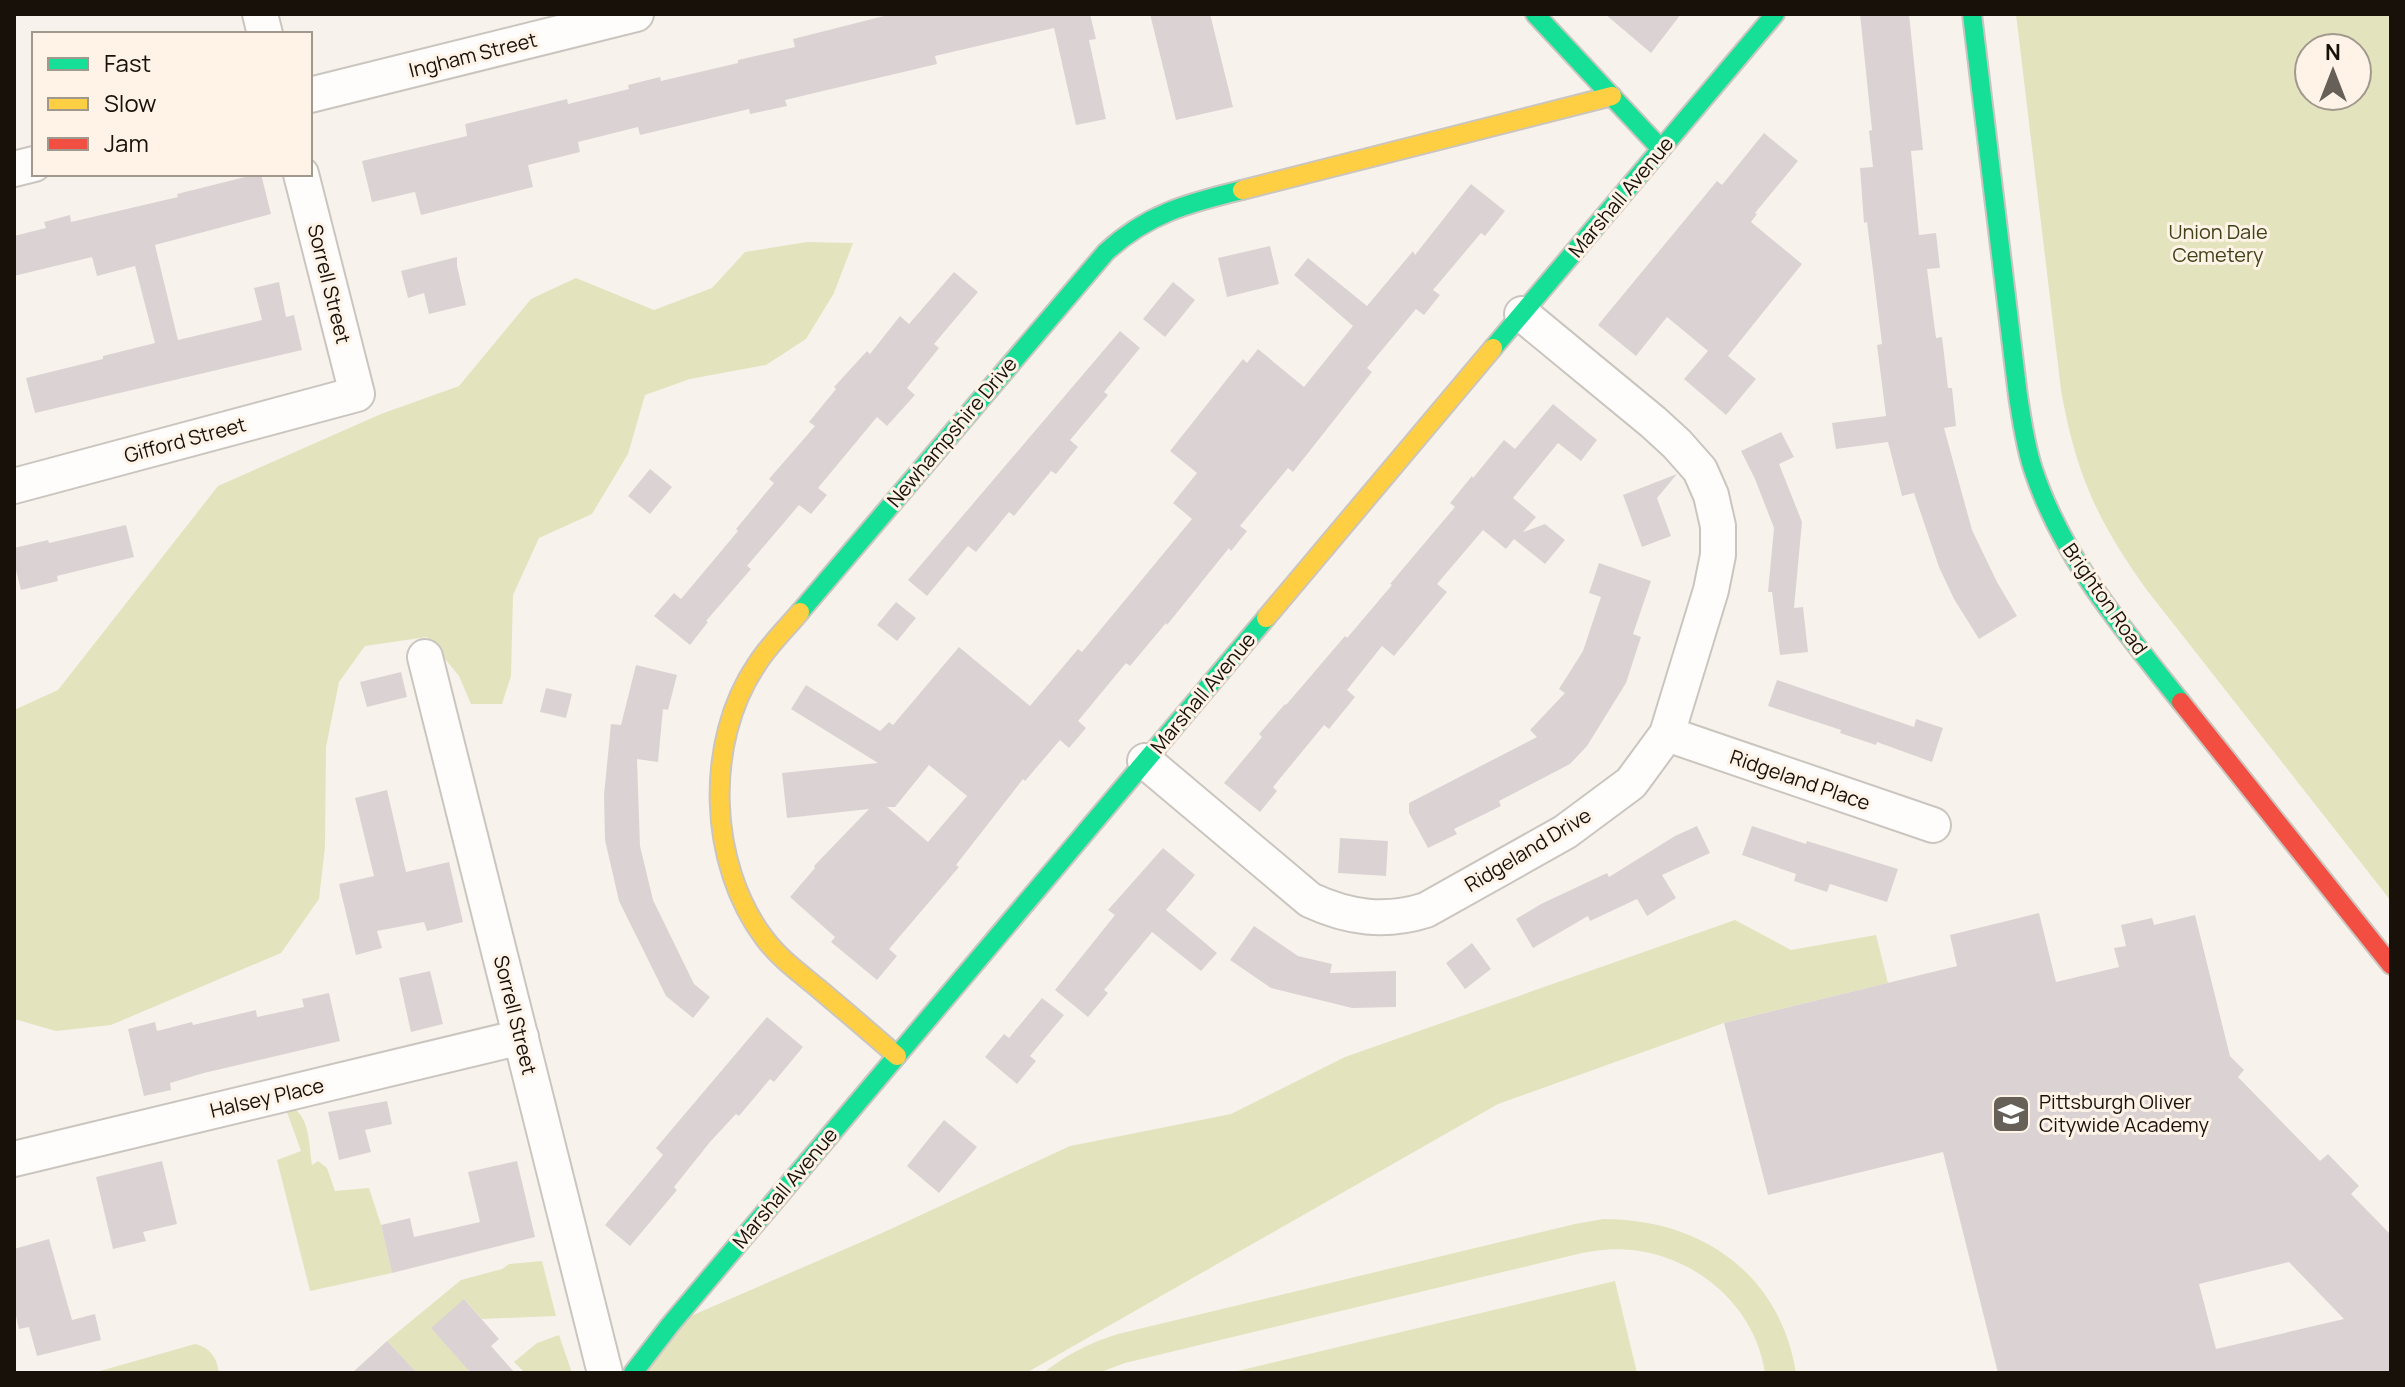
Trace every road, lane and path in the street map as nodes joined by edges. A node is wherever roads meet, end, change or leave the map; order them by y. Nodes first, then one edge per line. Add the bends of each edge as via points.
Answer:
1 (636, 14) edge
2 (1535, 14) edge
3 (1775, 14) edge
4 (1972, 14) edge
5 (312, 95) edge
6 (1612, 96) junction
7 (1661, 149) junction
8 (302, 176) edge
9 (1522, 314) junction
10 (357, 394) joint
11 (14, 486) edge
12 (425, 657) dead end
13 (1667, 734) junction
14 (1145, 761) junction
15 (1933, 825) dead end
16 (2391, 965) edge
17 (521, 1037) junction
18 (897, 1056) junction
19 (14, 1159) edge
20 (605, 1373) edge
21 (633, 1373) edge

1 - 5 street, Ingham Street
2 - 6 street
3 - 7 street, Marshall Avenue
4 - 16 street, Brighton Road via 2018,396 2041,492 2084,576 2112,615
6 - 7 street
6 - 18 street, Newhampshire Drive via 1201,200 1139,224 1106,252 757,663 741,690 723,755 722,824 737,887 748,914 781,957
7 - 9 street, Marshall Avenue
8 - 10 street, Sorrell Street
9 - 13 street, Ridgeland Drive via 1677,444 1700,470 1711,495 1718,555
9 - 14 street, Marshall Avenue
10 - 11 street, Gifford Street
12 - 17 street, Sorrell Street
13 - 14 street, Ridgeland Drive via 1631,783 1565,832 1426,910 1380,919 1333,911 1310,900
13 - 15 street, Ridgeland Place
14 - 18 street, Marshall Avenue
17 - 19 street, Halsey Place
17 - 20 street, Sorrell Street
18 - 21 street, Marshall Avenue

